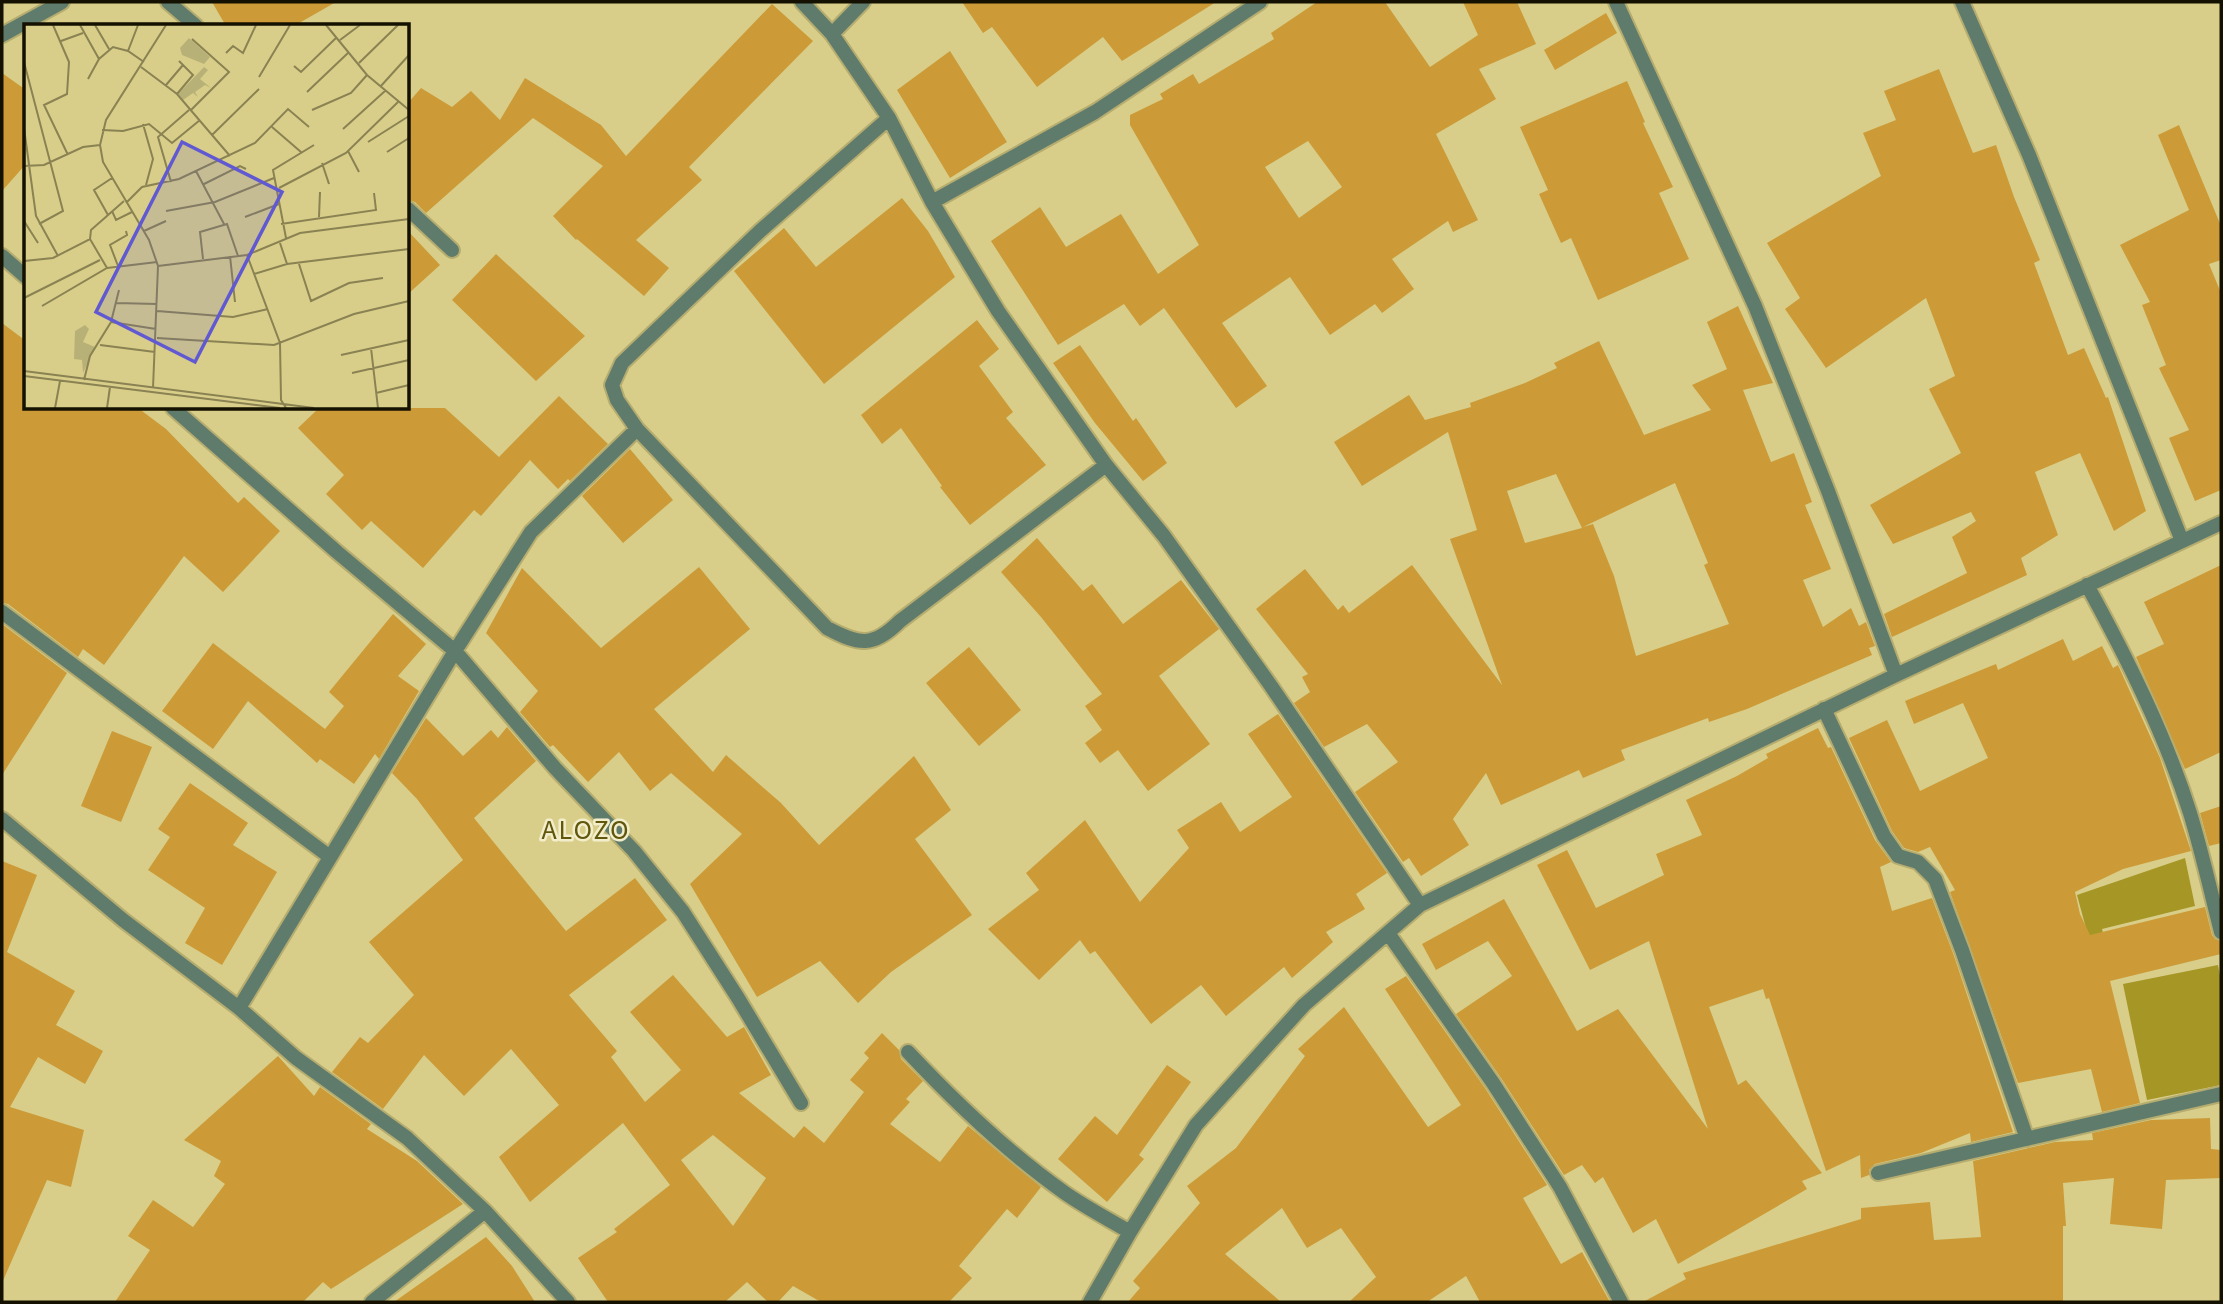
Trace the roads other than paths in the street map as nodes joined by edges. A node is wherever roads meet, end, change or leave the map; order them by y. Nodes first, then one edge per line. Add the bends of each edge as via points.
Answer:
1 (62, 2) edge
2 (168, 2) edge
3 (802, 2) edge
4 (863, 2) edge
5 (1261, 2) edge
6 (1616, 2) edge
7 (1962, 2) edge
8 (194, 24) edge
9 (832, 34) junction
10 (2, 36) edge
11 (889, 118) junction
12 (932, 202) junction
13 (410, 211) edge
14 (452, 250) dead end
15 (2, 256) edge
16 (24, 275) edge
17 (175, 410) edge
18 (637, 429) junction
19 (1106, 465) junction
20 (2221, 523) edge
21 (2182, 541) junction
22 (2087, 585) junction
23 (2, 612) edge
24 (455, 651) junction
25 (1896, 675) junction
26 (1824, 709) junction
27 (2, 819) edge
28 (330, 857) junction
29 (1420, 905) junction
30 (2221, 932) edge
31 (1388, 933) junction
32 (239, 1008) junction
33 (908, 1052) dead end
34 (2221, 1094) edge
35 (801, 1103) dead end
36 (2027, 1139) junction
37 (1878, 1174) dead end
38 (485, 1211) junction
39 (1130, 1232) junction
40 (372, 1302) edge
41 (568, 1302) edge
42 (1090, 1302) edge
43 (1621, 1302) edge

1 - 10 street
2 - 8 street
3 - 9 street
4 - 9 street
5 - 12 street via 1095,112
6 - 25 street via 1755,306
7 - 21 street via 2029,155
9 - 11 street
11 - 12 street
11 - 18 street via 760,231 622,363 612,385
12 - 19 street via 998,311
13 - 14 street
15 - 16 street
17 - 24 street
18 - 19 street via 827,628 850,640 884,637
18 - 24 street via 531,532
19 - 29 street via 1256,664
20 - 21 street
21 - 22 street
22 - 25 street
22 - 30 street via 2121,647 2165,750 2189,813
23 - 28 street
24 - 28 street
24 - 35 street via 555,768 634,850 683,912
25 - 26 street
26 - 29 street
26 - 36 street via 1884,836 1898,856 1918,862 1935,879
27 - 32 street
28 - 32 street
29 - 31 street
31 - 39 street via 1304,1004 1196,1125
31 - 43 street via 1560,1187
32 - 38 street via 296,1058 407,1138
33 - 39 street via 1044,1176
34 - 36 street
36 - 37 street
38 - 40 street
38 - 41 street
39 - 42 street

